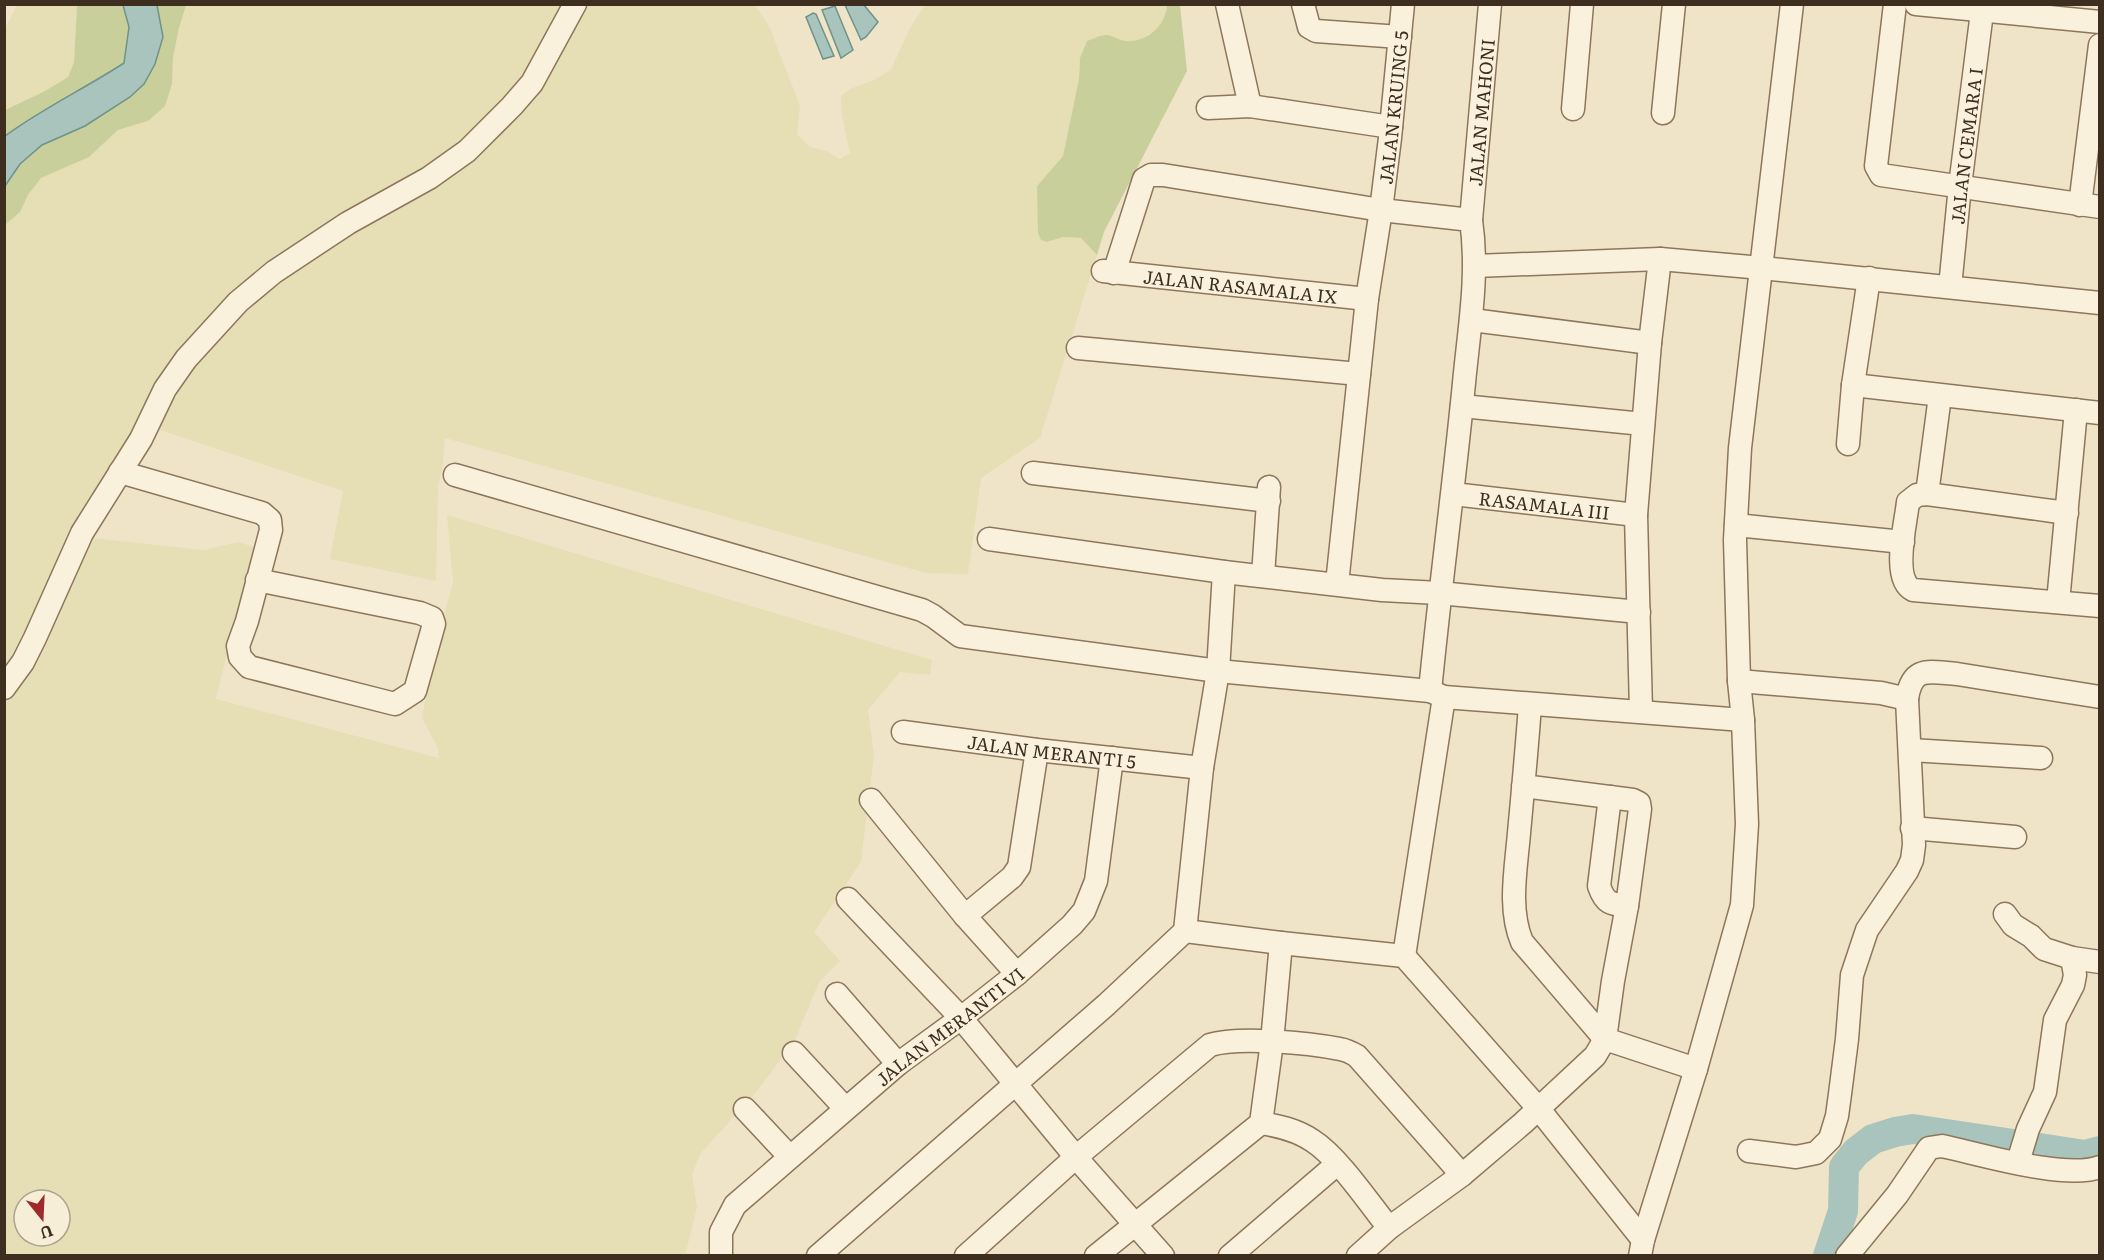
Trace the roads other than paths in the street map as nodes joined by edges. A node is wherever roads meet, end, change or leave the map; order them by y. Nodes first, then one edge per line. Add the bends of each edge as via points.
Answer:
1 (575, 4) edge
2 (1227, 4) edge
3 (1303, 4) edge
4 (1403, 4) edge
5 (1490, 4) edge
6 (1582, 4) edge
7 (1674, 4) edge
8 (1792, 4) edge
9 (1895, 4) edge
10 (1916, 4) edge
11 (1983, 8) edge
12 (2100, 22) edge
13 (1400, 37) junction
14 (2100, 45) edge
15 (1250, 106) junction
16 (1208, 108) dead end
17 (1573, 109) dead end
18 (1663, 113) dead end
19 (1391, 127) junction
20 (1960, 186) junction
21 (2090, 206) edge
22 (1382, 210) junction
23 (1471, 220) junction
24 (1660, 260) junction
25 (1475, 266) junction
26 (1762, 268) junction
27 (1869, 278) junction
28 (1950, 287) junction
29 (1367, 299) junction
30 (2100, 303) edge
31 (1472, 320) junction
32 (1650, 343) junction
33 (1078, 348) dead end
34 (1359, 374) junction
35 (1853, 385) junction
36 (1940, 396) junction
37 (1462, 406) junction
38 (2076, 410) junction
39 (2100, 412) edge
40 (1643, 424) junction
41 (1848, 444) dead end
42 (120, 472) junction
43 (1033, 473) dead end
44 (455, 475) dead end
45 (1453, 494) junction
46 (1927, 494) junction
47 (2067, 513) junction
48 (1636, 515) junction
49 (1736, 525) junction
50 (989, 539) dead end
51 (1903, 542) junction
52 (1224, 572) junction
53 (1263, 576) junction
54 (257, 580) junction
55 (1337, 584) junction
56 (1439, 593) junction
57 (2058, 602) junction
58 (2100, 606) edge
59 (1639, 612) junction
60 (1218, 671) junction
61 (1739, 681) junction
62 (4, 688) edge
63 (1437, 694) junction
64 (2100, 697) edge
65 (1907, 699) junction
66 (1530, 705) junction
67 (1641, 711) junction
68 (1743, 720) junction
69 (903, 732) dead end
70 (1037, 750) junction
71 (1911, 750) junction
72 (1112, 758) junction
73 (2041, 758) dead end
74 (1202, 768) junction
75 (1523, 786) junction
76 (1610, 797) junction
77 (871, 800) dead end
78 (1912, 828) junction
79 (2015, 837) dead end
80 (848, 899) dead end
81 (1627, 906) junction
82 (2005, 914) dead end
83 (965, 916) junction
84 (1185, 931) junction
85 (1281, 944) junction
86 (1404, 956) junction
87 (2072, 958) junction
88 (2100, 962) edge
89 (1017, 974) junction
90 (837, 994) dead end
91 (961, 1018) junction
92 (1605, 1040) junction
93 (1272, 1042) junction
94 (794, 1053) dead end
95 (898, 1064) junction
96 (1696, 1069) junction
97 (1016, 1084) junction
98 (845, 1108) junction
99 (1538, 1108) junction
100 (745, 1109) dead end
101 (1261, 1123) junction
102 (1749, 1151) dead end
103 (2021, 1151) junction
104 (790, 1157) junction
105 (1076, 1157) junction
106 (1338, 1164) junction
107 (2100, 1167) edge
108 (1462, 1175) junction
109 (1135, 1223) junction
110 (1389, 1228) junction
111 (1641, 1248) edge
112 (721, 1256) edge
113 (818, 1256) edge
114 (966, 1256) edge
115 (1096, 1256) edge
116 (1163, 1256) edge
117 (1230, 1256) edge
118 (1358, 1256) edge
119 (1847, 1256) edge

1 - 42 street via 532,83 467,151 274,272 223,316 165,389
2 - 15 street
3 - 13 street via 1309,27 1316,31
4 - 13 street, JALAN KRUING 5
5 - 23 street, JALAN MAHONI
6 - 17 street
7 - 18 street
8 - 26 street
9 - 20 street via 1876,166 1881,175
10 - 11 street
11 - 12 street
11 - 20 street, JALAN CEMARA I
13 - 19 street, JALAN KRUING 5
14 - 21 street
15 - 16 street
15 - 19 street
19 - 22 street, JALAN KRUING 5
20 - 21 street
20 - 28 street, JALAN CEMARA I
22 - 23 street
22 - 29 street, JALAN KRUING 5
22 - 29 street, JALAN RASAMALA IX via 1150,175 1144,178 1109,272
23 - 25 street, JALAN MAHONI
24 - 25 street
24 - 26 street
24 - 32 street
25 - 31 street, JALAN MAHONI
26 - 27 street
26 - 49 street via 1740,448
27 - 28 street
27 - 35 street
28 - 30 street
29 - 34 street, JALAN KRUING 5
31 - 32 street
31 - 37 street, JALAN MAHONI
32 - 40 street
33 - 34 street
34 - 55 street, JALAN KRUING 5
35 - 36 street
35 - 41 street
36 - 38 street
36 - 46 street
37 - 40 street
37 - 45 street, JALAN MAHONI
38 - 39 street
38 - 47 street
40 - 48 street
42 - 54 street via 262,513 270,520 271,530
42 - 62 street via 82,533 23,662
43 - 53 street via 1269,494
44 - 60 street via 922,610 960,636
45 - 48 street, RASAMALA III
45 - 56 street, JALAN MAHONI
46 - 47 street
46 - 51 street via 1908,502
47 - 57 street
48 - 59 street
49 - 51 street
49 - 61 street
50 - 52 street
51 - 57 street via 1900,573 1913,590
52 - 53 street
52 - 60 street
53 - 55 street
54 - 54 street via 238,646 240,657 249,667 395,704 415,691 434,624 432,618
55 - 56 street
56 - 59 street
56 - 63 street, JALAN MAHONI
57 - 58 street
59 - 67 street
60 - 63 street
60 - 74 street
61 - 65 street via 1881,693
61 - 68 street
63 - 66 street
63 - 86 street, JALAN MAHONI
64 - 65 street via 1934,672 1918,674 1910,682
65 - 71 street
66 - 67 street
66 - 75 street
67 - 68 street
68 - 96 street via 1747,824 1742,905
69 - 70 street, JALAN MERANTI 5
70 - 72 street, JALAN MERANTI 5
70 - 83 street via 1019,867
71 - 73 street
71 - 78 street
72 - 74 street, JALAN MERANTI 5
72 - 89 street, JALAN MERANTI VI via 1096,881 1084,911
74 - 84 street
75 - 76 street
75 - 92 street via 1514,900 1516,929 1522,942
76 - 81 street via 1599,886 1611,904
76 - 81 street via 1633,800 1641,809
77 - 83 street
78 - 79 street
78 - 102 street via 1912,860 1867,930 1852,975 1840,1094 1830,1139 1816,1153 1796,1157
80 - 91 street
81 - 92 street
82 - 87 street via 2043,948
83 - 89 street
84 - 85 street
84 - 97 street
85 - 86 street
85 - 93 street
86 - 99 street
87 - 88 street
87 - 103 street via 2073,984 2055,1020 2044,1092
89 - 91 street, JALAN MERANTI VI
90 - 95 street
91 - 95 street, JALAN MERANTI VI
91 - 97 street
92 - 96 street
92 - 99 street via 1595,1056
93 - 101 street
93 - 105 street via 1222,1041 1210,1045
93 - 108 street via 1342,1049 1357,1056
94 - 98 street
95 - 98 street, JALAN MERANTI VI
96 - 111 street
97 - 105 street
97 - 113 street
98 - 104 street, JALAN MERANTI VI
99 - 108 street
99 - 111 street
100 - 104 street
101 - 106 street via 1289,1128 1314,1141
101 - 109 street
103 - 107 street via 2076,1171
103 - 119 street via 1929,1148
104 - 112 street, JALAN MERANTI VI via 735,1205 721,1232
105 - 109 street
105 - 114 street
106 - 110 street
106 - 117 street
108 - 110 street
109 - 115 street
109 - 116 street
110 - 118 street

